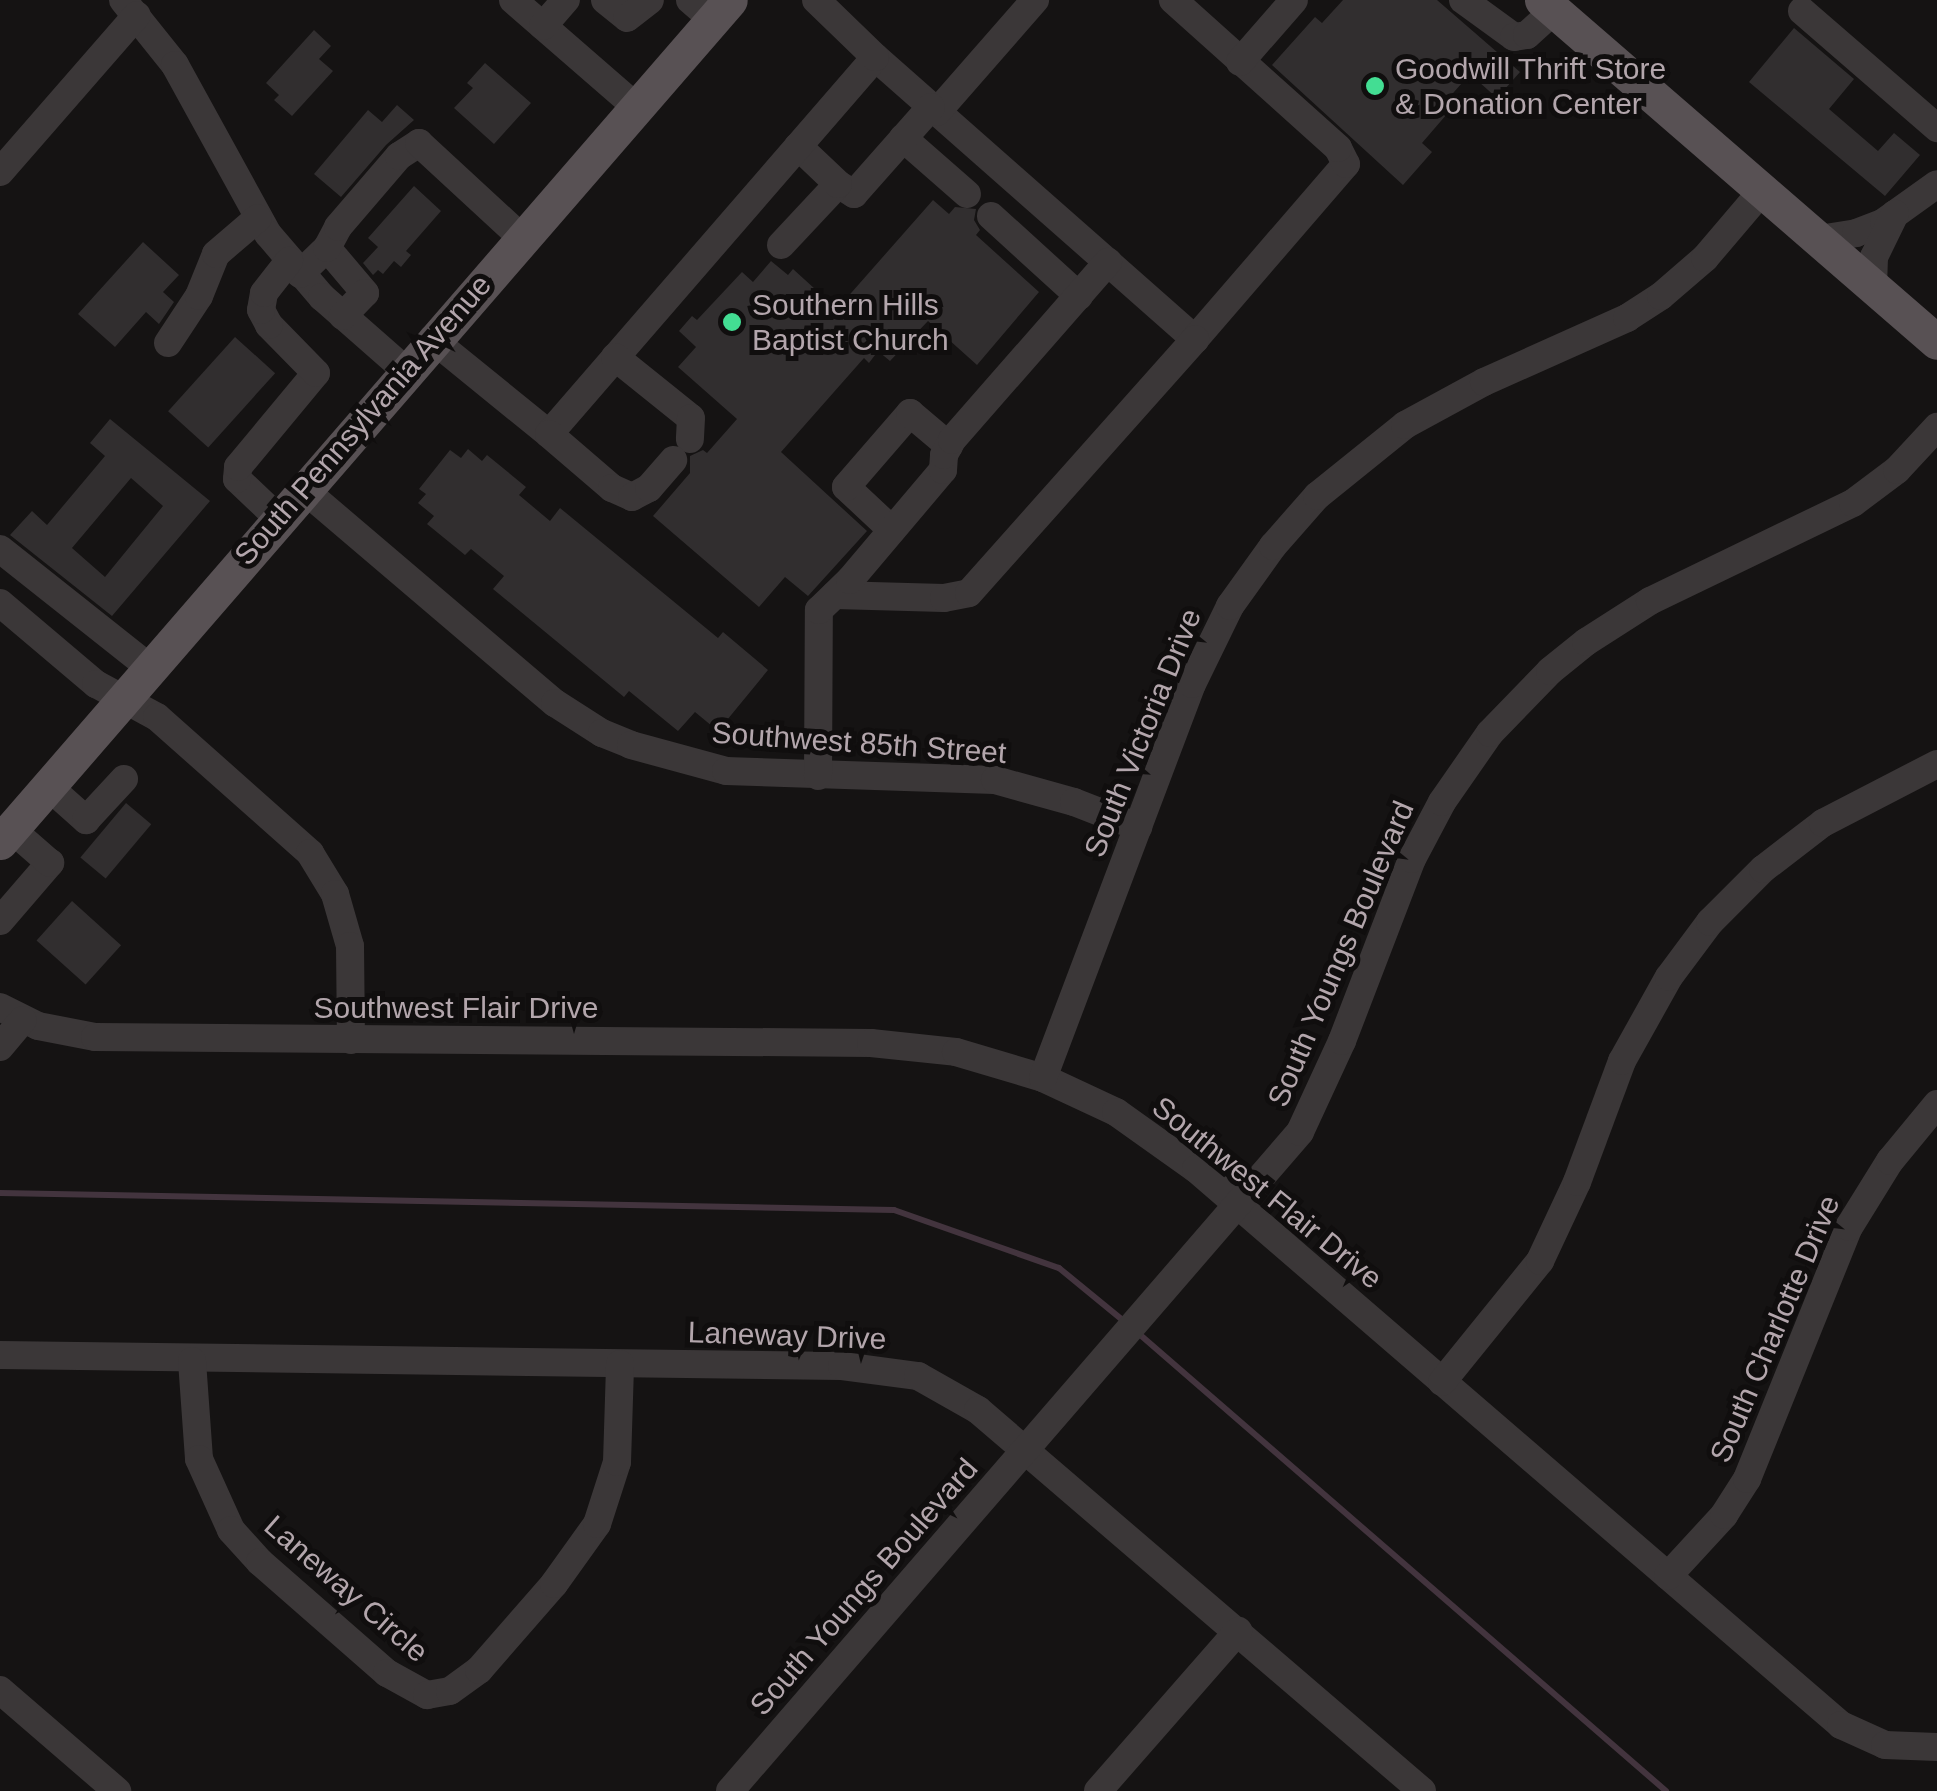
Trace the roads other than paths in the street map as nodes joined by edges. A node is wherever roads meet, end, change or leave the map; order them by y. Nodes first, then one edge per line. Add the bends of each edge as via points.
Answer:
1 (513, 0) edge
2 (566, 0) edge
3 (604, 0) edge
4 (650, 0) edge
5 (816, 0) edge
6 (1035, 0) edge
7 (1173, 0) edge
8 (1294, 0) edge
9 (1463, 0) edge
10 (1548, 5) edge
11 (710, 6) edge
12 (130, 7) edge
13 (1802, 11) dead end
14 (543, 26) junction
15 (875, 57) junction
16 (1240, 62) junction
17 (636, 106) junction
18 (934, 110) junction
19 (1937, 128) edge
20 (903, 138) junction
21 (798, 146) junction
22 (0, 172) edge
23 (838, 184) junction
24 (1937, 184) edge
25 (1762, 191) junction
26 (967, 194) dead end
27 (1895, 214) junction
28 (992, 216) dead end
29 (258, 218) junction
30 (521, 237) junction
31 (1819, 239) junction
32 (781, 245) dead end
33 (327, 248) junction
34 (1108, 262) junction
35 (294, 268) junction
36 (1873, 286) junction
37 (1079, 296) junction
38 (343, 316) junction
39 (432, 339) junction
40 (1194, 340) junction
41 (1937, 342) edge
42 (168, 343) dead end
43 (615, 357) junction
44 (405, 370) junction
45 (1937, 427) edge
46 (549, 434) junction
47 (949, 446) junction
48 (302, 488) junction
49 (277, 518) junction
50 (892, 530) junction
51 (0, 549) edge
52 (835, 595) junction
53 (0, 603) edge
54 (150, 668) junction
55 (123, 698) junction
56 (1937, 764) edge
57 (818, 776) junction
58 (124, 779) dead end
59 (48, 787) junction
60 (1138, 826) junction
61 (6, 836) edge
62 (0, 921) edge
63 (12, 1013) edge
64 (351, 1040) junction
65 (0, 1047) edge
66 (1043, 1078) junction
67 (1937, 1104) edge
68 (1238, 1206) junction
69 (0, 1355) edge
70 (192, 1361) junction
71 (620, 1364) junction
72 (1442, 1382) junction
73 (1026, 1451) junction
74 (1668, 1576) junction
75 (1238, 1631) junction
76 (0, 1690) edge
77 (1937, 1747) edge
78 (116, 1791) edge
79 (730, 1791) edge
80 (1098, 1791) edge
81 (1422, 1791) edge

1 - 14 street
2 - 14 street
3 - 4 street via 627,18
5 - 15 street
6 - 18 street
7 - 16 street
8 - 16 street
9 - 10 street via 1514,37 1527,35
10 - 25 main road
11 - 17 main road, South Pennsylvania Avenue
12 - 22 street
12 - 29 street via 175,65
13 - 19 street
14 - 17 street
15 - 18 street
15 - 21 street
16 - 40 street via 1338,148 1346,164
17 - 30 main road, South Pennsylvania Avenue
18 - 20 street
18 - 34 street
20 - 23 street via 854,194
20 - 26 street
21 - 23 street
21 - 43 street
23 - 32 street
24 - 27 street
25 - 31 main road
25 - 60 street, South Victoria Drive via 1705,258 1643,308 1434,407 1317,496 1230,606
27 - 31 street via 1856,234
27 - 36 street via 1874,257
28 - 37 street
29 - 35 street
29 - 42 street via 216,254
30 - 33 street via 419,143 367,191
30 - 39 main road, South Pennsylvania Avenue
31 - 36 main road
33 - 35 street
33 - 38 street via 365,293
34 - 37 street
34 - 40 street
35 - 38 street
35 - 49 street via 264,292 262,310 316,373 238,467 237,479
36 - 41 main road
37 - 47 street
38 - 44 street
39 - 44 main road, South Pennsylvania Avenue
39 - 46 street
40 - 52 street via 969,594
43 - 46 street
43 - 46 street via 691,418 682,450 649,488 632,497
44 - 48 main road, South Pennsylvania Avenue
45 - 68 street, South Youngs Boulevard via 1898,470 1853,504 1650,601 1586,642 1490,733 1412,859 1312,1112
47 - 50 street via 942,470
47 - 50 street via 910,413 846,488
48 - 49 main road, South Pennsylvania Avenue
48 - 57 street, Southwest 85th Street via 518,673 602,733 711,769
49 - 54 main road, South Pennsylvania Avenue
50 - 52 street
51 - 54 street
52 - 57 street via 818,615
53 - 55 street via 96,684
54 - 55 main road, South Pennsylvania Avenue
55 - 59 main road, South Pennsylvania Avenue
55 - 64 street via 157,717 224,774 294,836 323,872 350,946
56 - 72 street via 1823,823 1710,922 1622,1061 1540,1261
57 - 60 street, Southwest 85th Street via 995,780
58 - 59 street via 86,820
59 - 61 main road, South Pennsylvania Avenue
60 - 66 street, South Victoria Drive
61 - 62 street via 50,863
63 - 64 street, Southwest Flair Drive via 59,1032 96,1037
63 - 65 street
64 - 66 street, Southwest Flair Drive via 871,1043 956,1052
66 - 68 street, Southwest Flair Drive via 1136,1124
67 - 74 street, South Charlotte Drive via 1890,1161 1849,1228 1747,1479
68 - 72 street, Southwest Flair Drive
68 - 73 street, South Youngs Boulevard
69 - 70 street, Laneway Drive
70 - 71 street, Laneway Drive
70 - 71 street, Laneway Circle via 199,1459 231,1530 387,1673 427,1695 450,1691 480,1670 596,1524 617,1462
71 - 73 street, Laneway Drive via 893,1370 962,1397
72 - 74 street, Southwest Flair Drive
73 - 75 street, Laneway Drive
73 - 79 street, South Youngs Boulevard
74 - 77 street, Southwest Flair Drive via 1861,1737 1900,1748
75 - 80 street
75 - 81 street, Laneway Drive
76 - 78 street

